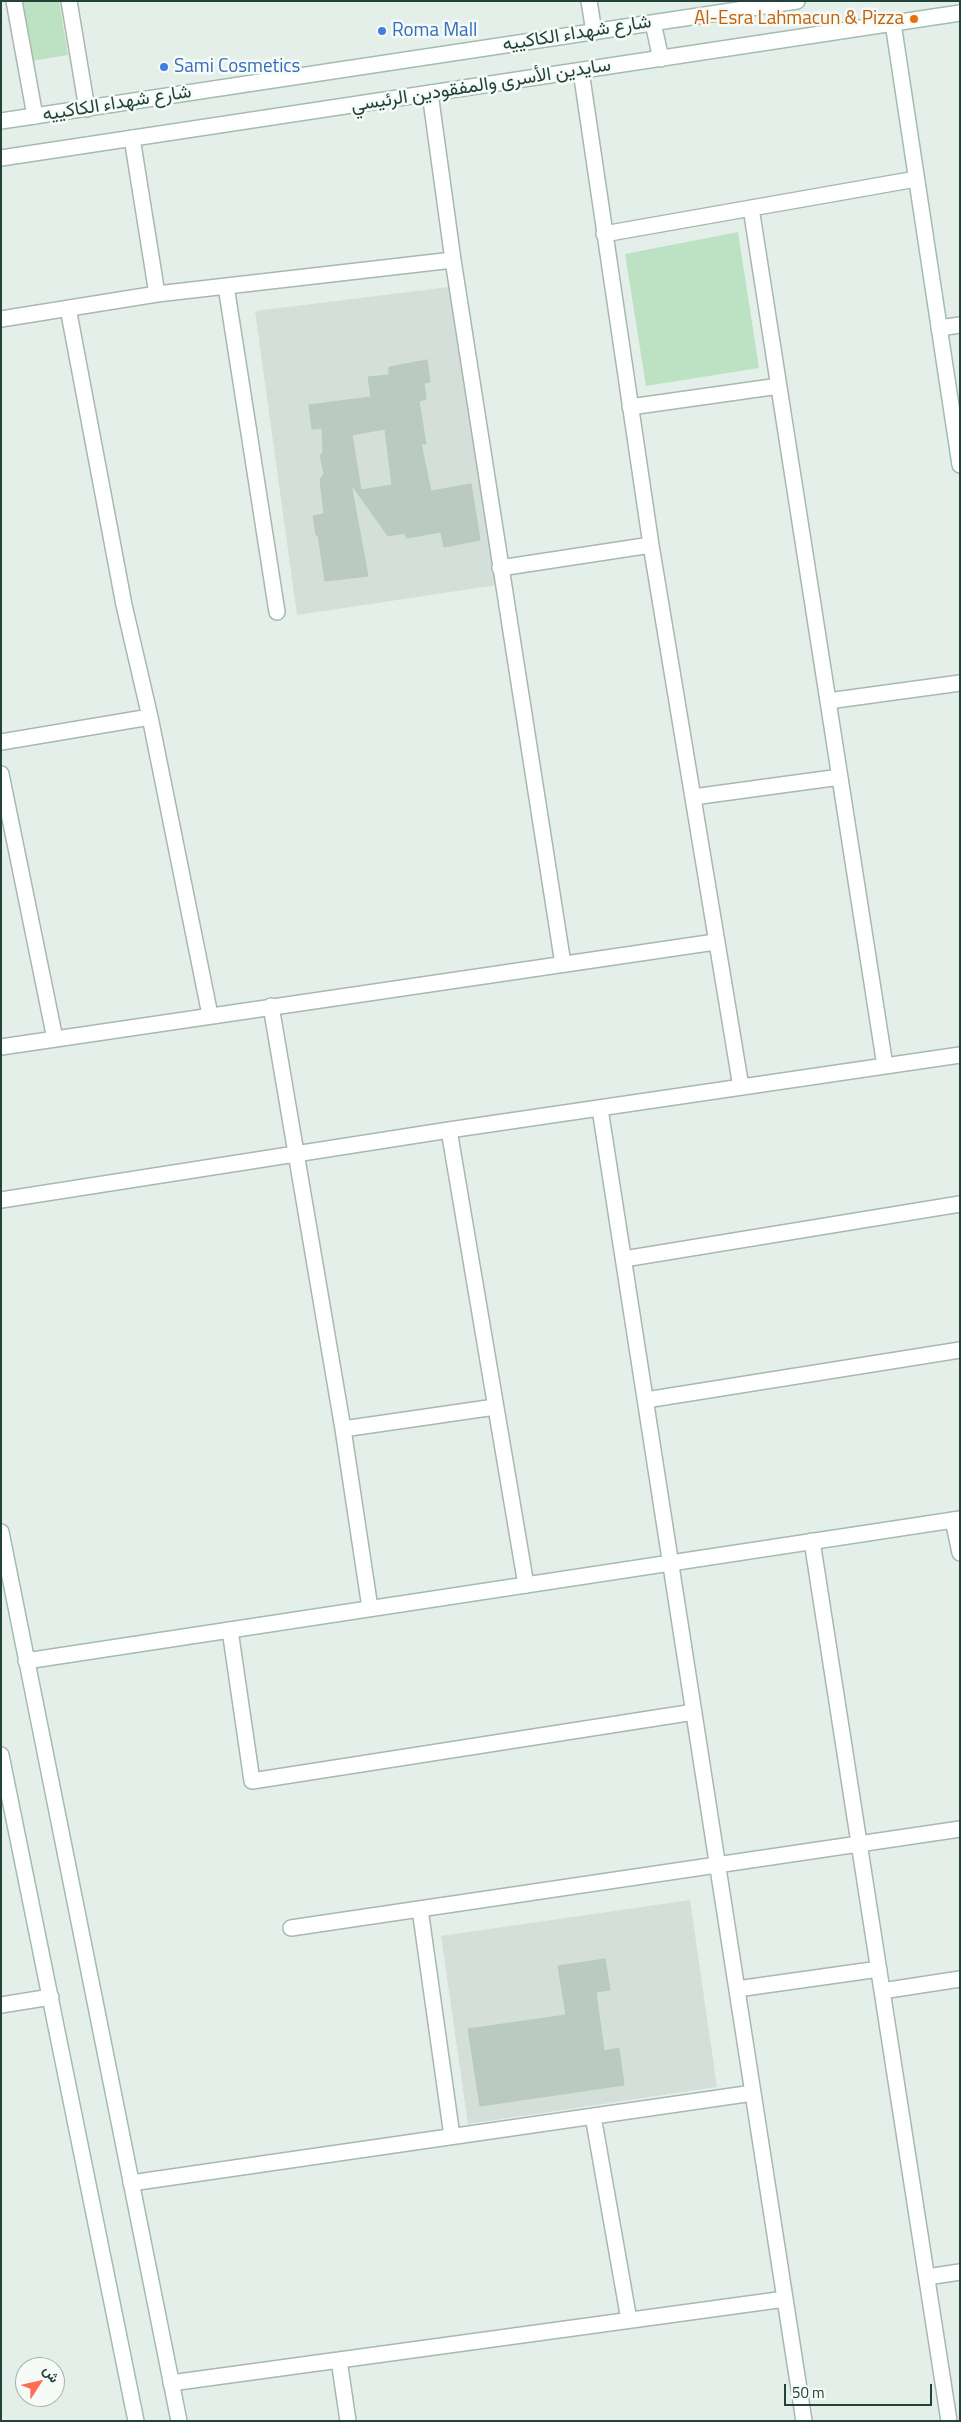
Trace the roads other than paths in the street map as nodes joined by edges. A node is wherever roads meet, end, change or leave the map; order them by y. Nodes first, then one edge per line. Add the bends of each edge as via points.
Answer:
1 (14, 1) edge
2 (68, 1) edge
3 (589, 1) edge
4 (797, 1) edge
5 (727, 6) edge
6 (960, 13) edge
7 (653, 23) junction
8 (893, 23) junction
9 (594, 32) junction
10 (660, 58) junction
11 (581, 71) junction
12 (430, 93) junction
13 (87, 109) junction
14 (35, 116) junction
15 (1, 121) edge
16 (132, 138) junction
17 (1, 158) edge
18 (916, 179) junction
19 (751, 208) junction
20 (604, 234) junction
21 (452, 260) junction
22 (226, 286) junction
23 (157, 294) junction
24 (68, 308) junction
25 (1, 319) edge
26 (960, 325) edge
27 (939, 328) junction
28 (778, 386) junction
29 (630, 407) junction
30 (960, 465) edge
31 (651, 545) junction
32 (500, 568) junction
33 (277, 612) dead end
34 (960, 683) edge
35 (828, 701) junction
36 (150, 717) junction
37 (1, 742) edge
38 (1, 774) edge
39 (840, 777) junction
40 (693, 796) junction
41 (715, 942) junction
42 (562, 964) junction
43 (271, 1006) junction
44 (210, 1015) junction
45 (55, 1039) junction
46 (1, 1047) edge
47 (960, 1055) edge
48 (885, 1066) junction
49 (741, 1087) junction
50 (600, 1109) junction
51 (450, 1130) junction
52 (294, 1153) junction
53 (1, 1200) edge
54 (960, 1204) edge
55 (624, 1259) junction
56 (960, 1350) edge
57 (646, 1400) junction
58 (495, 1407) junction
59 (343, 1429) junction
60 (957, 1519) edge
61 (1, 1532) edge
62 (812, 1541) junction
63 (960, 1553) edge
64 (671, 1563) junction
65 (526, 1585) junction
66 (370, 1608) junction
67 (230, 1630) junction
68 (26, 1660) junction
69 (694, 1712) junction
70 (1, 1755) edge
71 (960, 1829) edge
72 (859, 1844) junction
73 (718, 1864) junction
74 (420, 1909) junction
75 (291, 1928) dead end
76 (879, 1970) junction
77 (960, 1979) edge
78 (737, 1989) junction
79 (882, 1991) junction
80 (51, 1997) junction
81 (1, 2005) edge
82 (753, 2093) junction
83 (593, 2116) junction
84 (452, 2136) junction
85 (131, 2183) junction
86 (960, 2272) edge
87 (927, 2277) junction
88 (786, 2299) junction
89 (629, 2320) junction
90 (339, 2360) junction
91 (171, 2383) junction
92 (136, 2421) edge
93 (179, 2421) edge
94 (348, 2421) edge
95 (804, 2421) edge
96 (949, 2421) edge

1 - 14 street
2 - 13 street
3 - 9 street
4 - 5 street, شارع شهداء الكاكييه
5 - 7 street, شارع شهداء الكاكييه
6 - 8 street, سايدين الأسرى والمفقودين الرئيسي
7 - 9 street, شارع شهداء الكاكييه
7 - 10 street
8 - 10 street, سايدين الأسرى والمفقودين الرئيسي
8 - 18 street
9 - 13 street, شارع شهداء الكاكييه
10 - 11 street, سايدين الأسرى والمفقودين الرئيسي
11 - 12 street, سايدين الأسرى والمفقودين الرئيسي
11 - 20 street
12 - 16 street, سايدين الأسرى والمفقودين الرئيسي
12 - 21 street
13 - 14 street, شارع شهداء الكاكييه
14 - 15 street, شارع شهداء الكاكييه
16 - 17 street, سايدين الأسرى والمفقودين الرئيسي
16 - 23 street
18 - 19 street
18 - 27 street
19 - 20 street
19 - 28 street
20 - 29 street
21 - 22 street
21 - 32 street
22 - 23 street
22 - 33 street
23 - 24 street
24 - 25 street
24 - 36 street via 124,605
26 - 27 street
27 - 30 street
28 - 29 street
28 - 35 street
29 - 31 street
31 - 32 street
31 - 40 street
32 - 42 street
34 - 35 street
35 - 39 street
36 - 37 street
36 - 44 street
38 - 45 street
39 - 40 street
39 - 48 street
40 - 41 street
41 - 42 street
41 - 49 street
42 - 43 street
43 - 44 street
43 - 52 street
44 - 45 street
45 - 46 street
47 - 48 street
48 - 49 street
49 - 50 street
50 - 51 street
50 - 55 street
51 - 52 street
51 - 58 street
52 - 53 street
52 - 59 street
54 - 55 street
55 - 57 street
56 - 57 street
57 - 64 street
58 - 59 street
58 - 65 street
59 - 66 street
60 - 62 street
60 - 63 street
61 - 68 street
62 - 64 street
62 - 72 street
64 - 65 street
64 - 69 street
65 - 66 street
66 - 67 street
67 - 68 street
67 - 69 street via 252,1781
68 - 85 street
69 - 73 street
70 - 80 street
71 - 72 street
72 - 73 street
72 - 76 street
73 - 74 street
73 - 78 street
74 - 75 street
74 - 84 street
76 - 78 street
76 - 79 street
77 - 79 street
78 - 82 street
79 - 87 street
80 - 81 street
80 - 92 street
82 - 83 street
82 - 88 street
83 - 84 street
83 - 89 street
84 - 85 street
85 - 91 street
86 - 87 street
87 - 96 street
88 - 89 street
88 - 95 street
89 - 90 street
90 - 91 street
90 - 94 street
91 - 93 street

